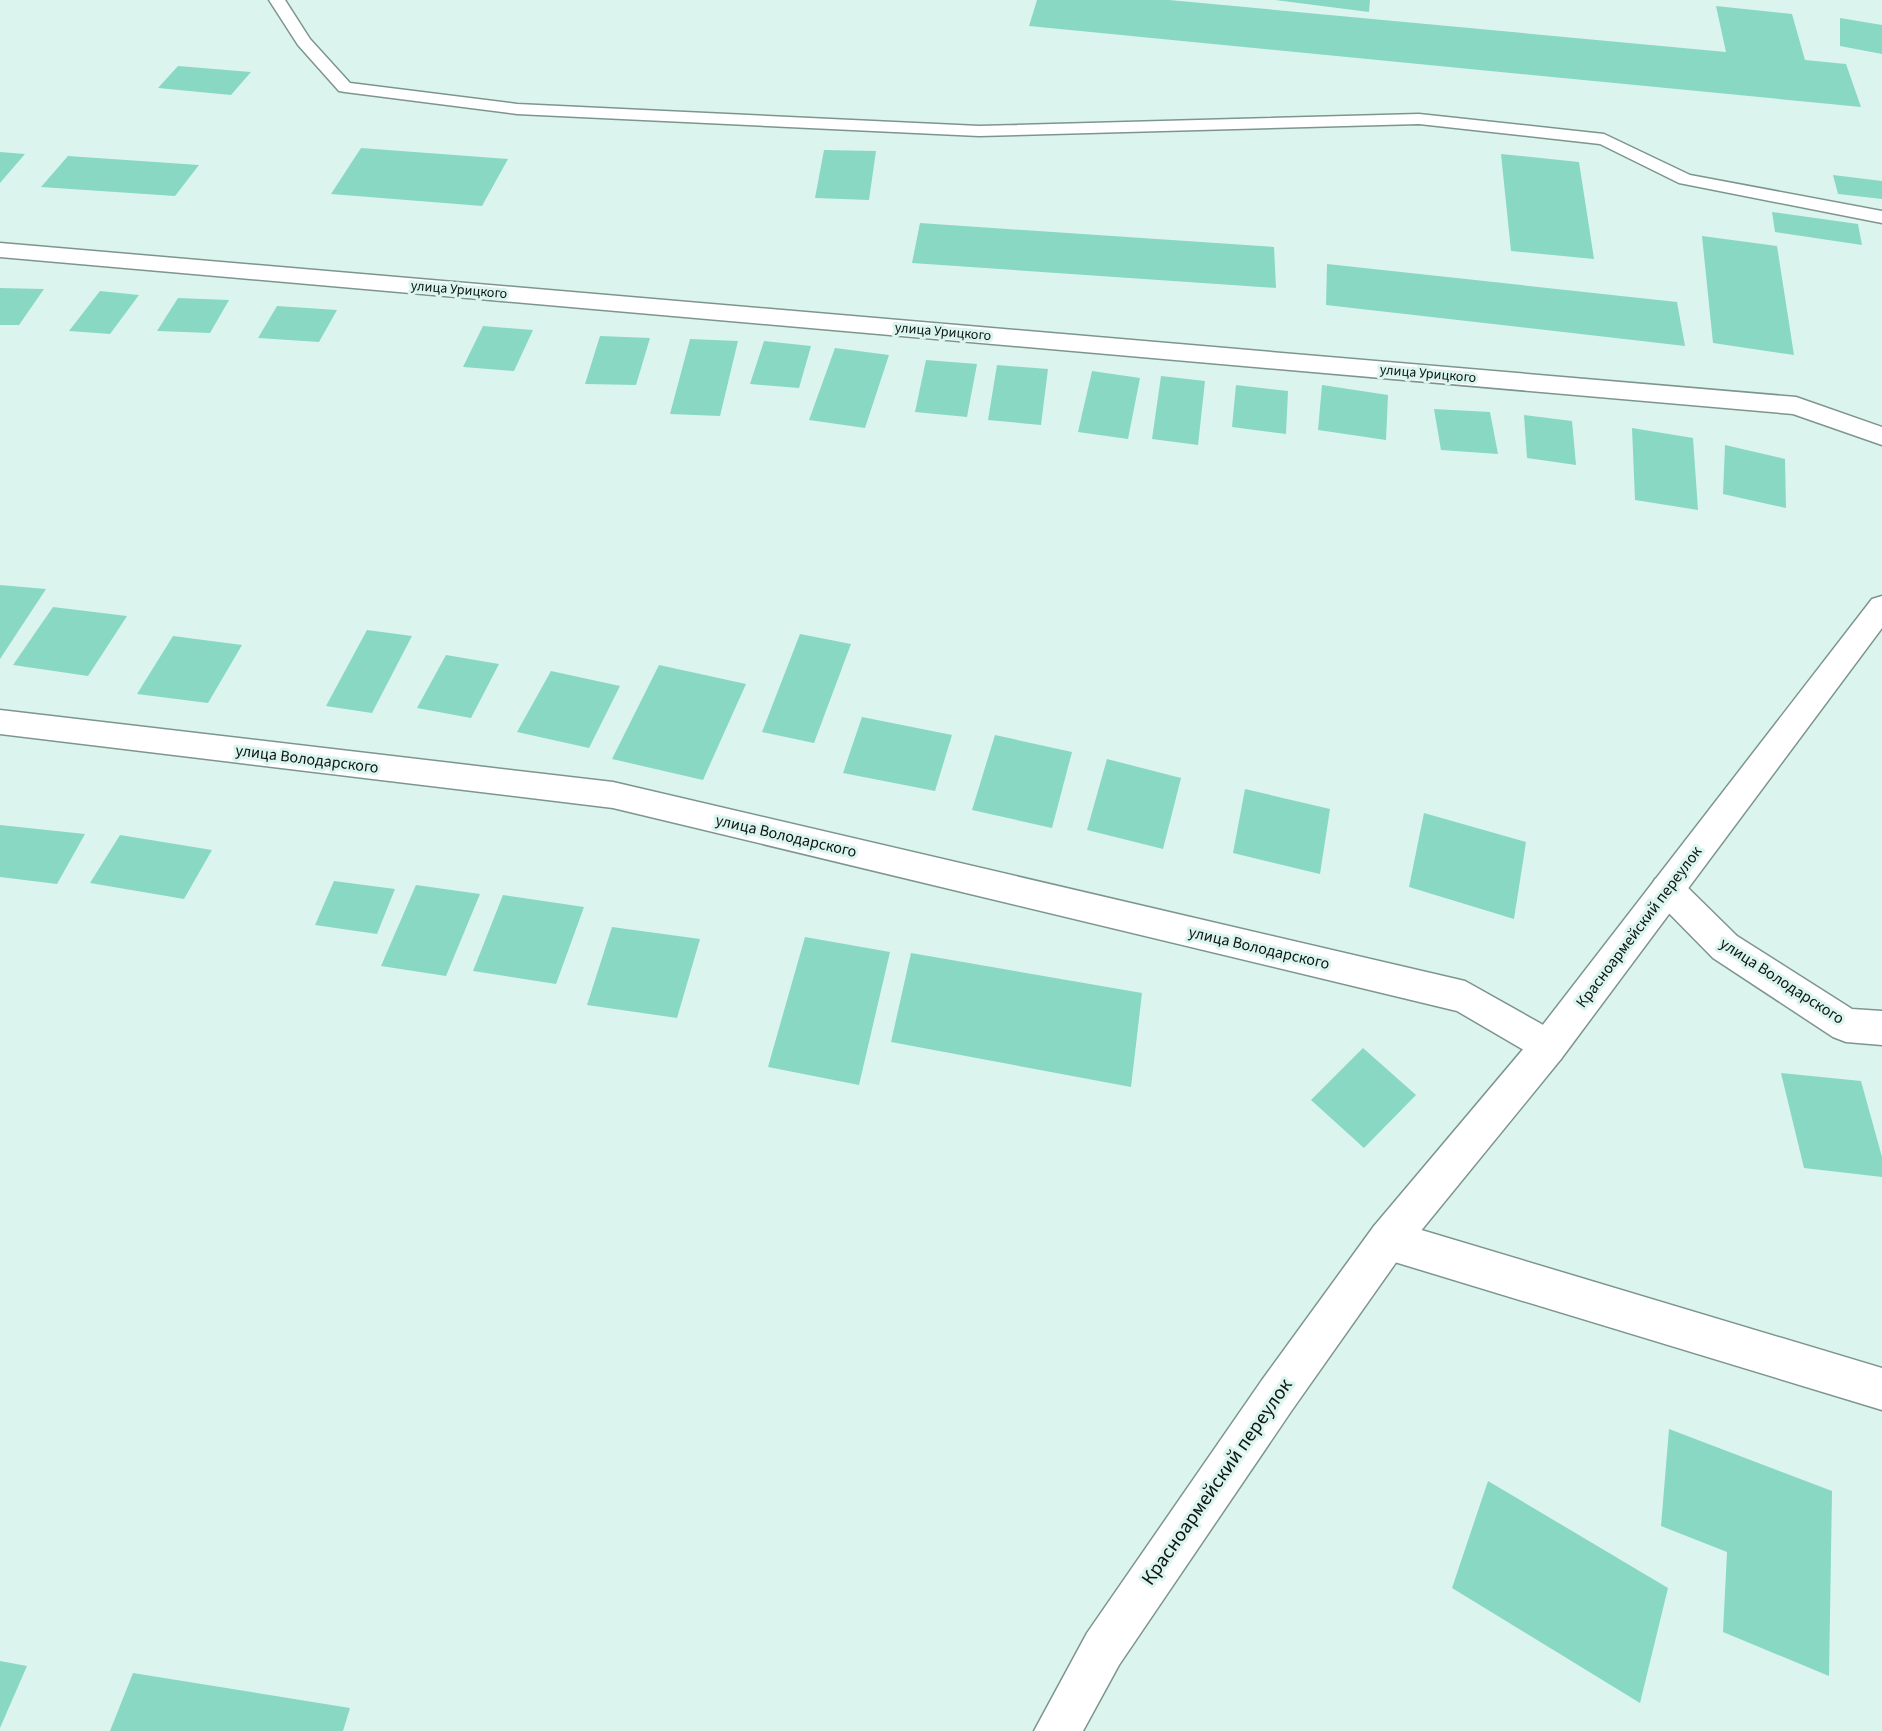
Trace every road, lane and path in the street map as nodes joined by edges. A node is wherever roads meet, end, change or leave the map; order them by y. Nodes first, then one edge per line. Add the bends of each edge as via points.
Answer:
1 (277, 0) edge
2 (1882, 217) edge
3 (0, 250) edge
4 (1882, 436) edge
5 (1882, 607) edge
6 (0, 722) edge
7 (1667, 889) junction
8 (1882, 1028) edge
9 (1548, 1047) junction
10 (1388, 1240) junction
11 (1882, 1389) edge
12 (1057, 1731) edge

1 - 2 lane via 304,42 345,87 517,109 979,131 1419,119 1604,139 1685,179
3 - 4 street, улица Урицкого via 1796,406
5 - 7 street, Красноармейский переулок
6 - 9 street, улица Володарского via 613,795 1465,997
7 - 8 street, улица Володарского via 1725,947 1846,1025
7 - 9 street, Красноармейский переулок
9 - 10 street, Красноармейский переулок
10 - 11 street
10 - 12 street, Красноармейский переулок via 1103,1649

